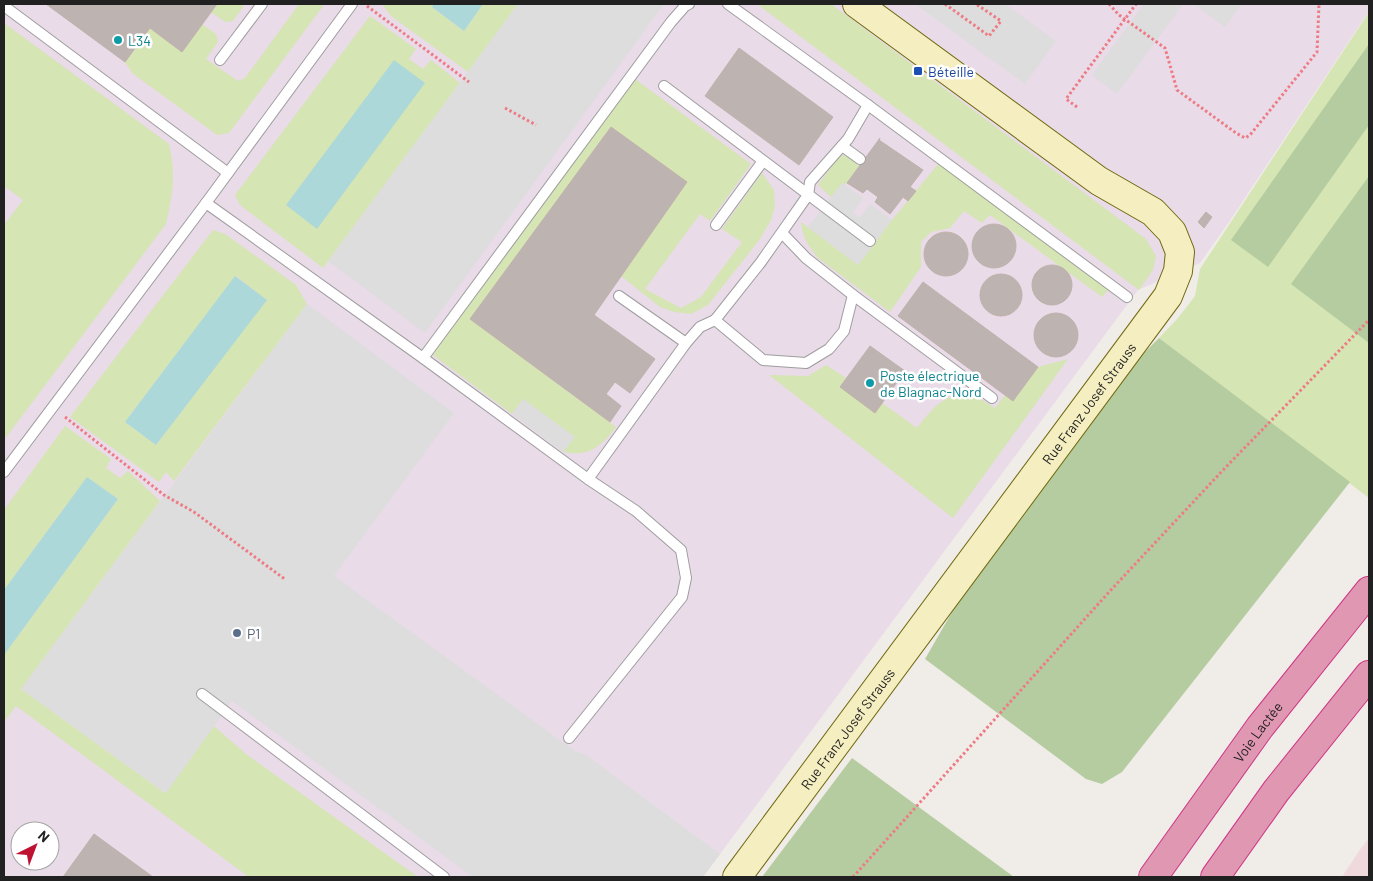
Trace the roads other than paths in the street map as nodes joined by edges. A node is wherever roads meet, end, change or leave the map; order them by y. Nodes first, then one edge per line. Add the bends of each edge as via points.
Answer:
1 (262, 4) edge
2 (352, 4) edge
3 (690, 4) edge
4 (728, 4) edge
5 (857, 4) edge
6 (4, 6) edge
7 (220, 60) dead end
8 (664, 86) dead end
9 (868, 105) junction
10 (842, 146) junction
11 (860, 159) dead end
12 (763, 161) junction
13 (228, 174) junction
14 (808, 195) junction
15 (206, 203) junction
16 (716, 224) dead end
17 (782, 234) junction
18 (870, 241) dead end
19 (619, 296) dead end
20 (853, 296) junction
21 (1127, 297) dead end
22 (715, 320) junction
23 (686, 343) junction
24 (423, 358) junction
25 (992, 398) dead end
26 (4, 472) edge
27 (588, 479) junction
28 (1369, 591) edge
29 (1369, 675) edge
30 (202, 694) dead end
31 (569, 738) dead end
32 (444, 877) edge
33 (737, 877) edge
34 (1153, 877) edge
35 (1215, 877) edge

1 - 7 lane
2 - 13 lane
3 - 24 lane via 671,22
4 - 9 lane
5 - 33 street, Rue Franz Josef Strauss via 1098,182 1153,212 1172,232 1180,252 1178,271 1168,296
6 - 13 lane
8 - 12 lane
9 - 10 lane
9 - 21 lane
10 - 11 lane
10 - 14 lane via 810,182
12 - 14 lane
12 - 16 lane
13 - 15 lane
14 - 17 lane
14 - 18 lane
15 - 24 lane
15 - 26 lane
17 - 20 lane
17 - 22 lane
19 - 23 lane
20 - 22 lane via 844,330 829,349 806,363 763,360
20 - 25 lane
22 - 23 lane via 700,327
23 - 27 lane
24 - 27 lane
27 - 31 lane via 636,511 682,550 686,578 682,597
28 - 34 highway, Voie Lactée via 1260,727
29 - 35 highway via 1276,791
30 - 32 lane

